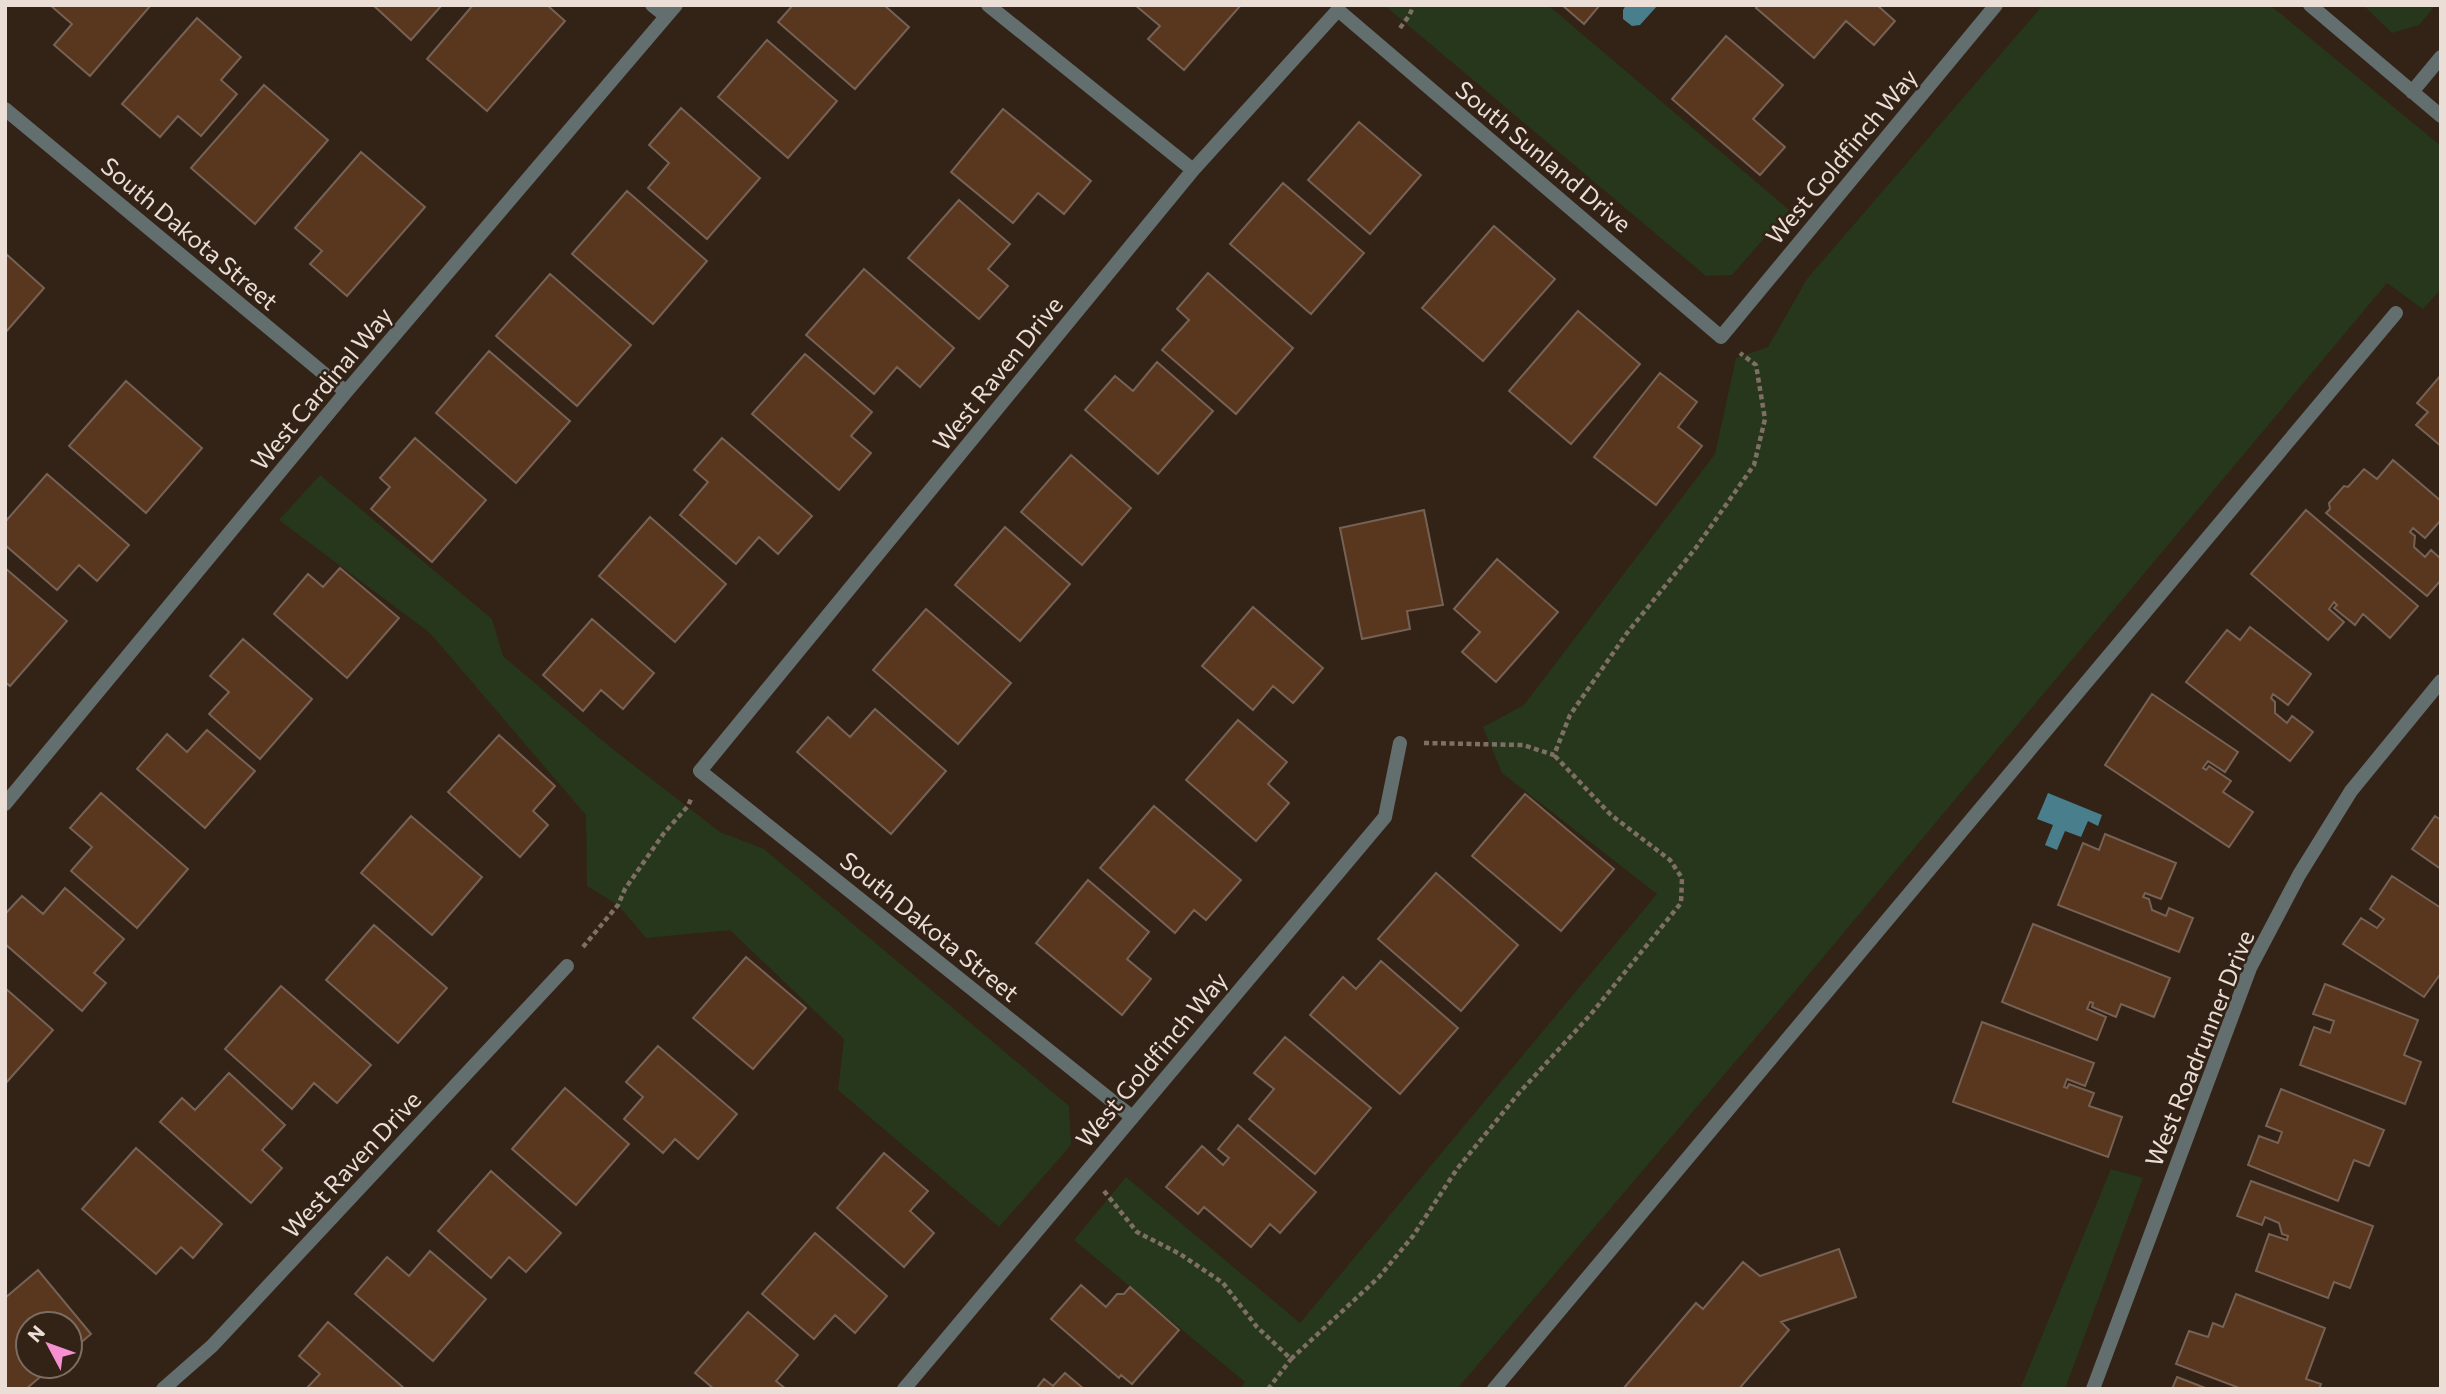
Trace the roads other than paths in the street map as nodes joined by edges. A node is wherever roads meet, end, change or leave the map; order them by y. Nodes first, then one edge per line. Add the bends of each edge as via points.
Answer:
1 (652, 5) edge
2 (988, 5) edge
3 (1996, 5) edge
4 (2310, 5) edge
5 (1338, 10) joint
6 (671, 11) edge
7 (2441, 57) edge
8 (2412, 92) junction
9 (5, 109) edge
10 (2441, 116) edge
11 (1193, 170) junction
12 (2396, 313) dead end
13 (1721, 337) joint
14 (346, 392) junction
15 (2441, 681) edge
16 (1400, 743) road end
17 (701, 771) joint
18 (5, 804) edge
19 (567, 966) road end
20 (1132, 1117) junction
21 (163, 1389) edge
22 (904, 1389) edge
23 (1494, 1389) edge
24 (2093, 1389) edge

1 - 6 street
2 - 11 street
3 - 13 street, West Goldfinch Way
4 - 8 street
5 - 11 street, West Raven Drive
5 - 13 street, South Sunland Drive
6 - 14 street, West Cardinal Way
7 - 8 street
8 - 10 street
9 - 14 street, South Dakota Street
11 - 17 street, West Raven Drive
12 - 23 street
14 - 18 street, West Cardinal Way
15 - 24 street, West Roadrunner Drive via 2351,791 2299,875 2250,968
16 - 20 street, West Goldfinch Way via 1385,817
17 - 20 street, South Dakota Street
19 - 21 street, West Raven Drive via 212,1346
20 - 22 street, West Goldfinch Way

